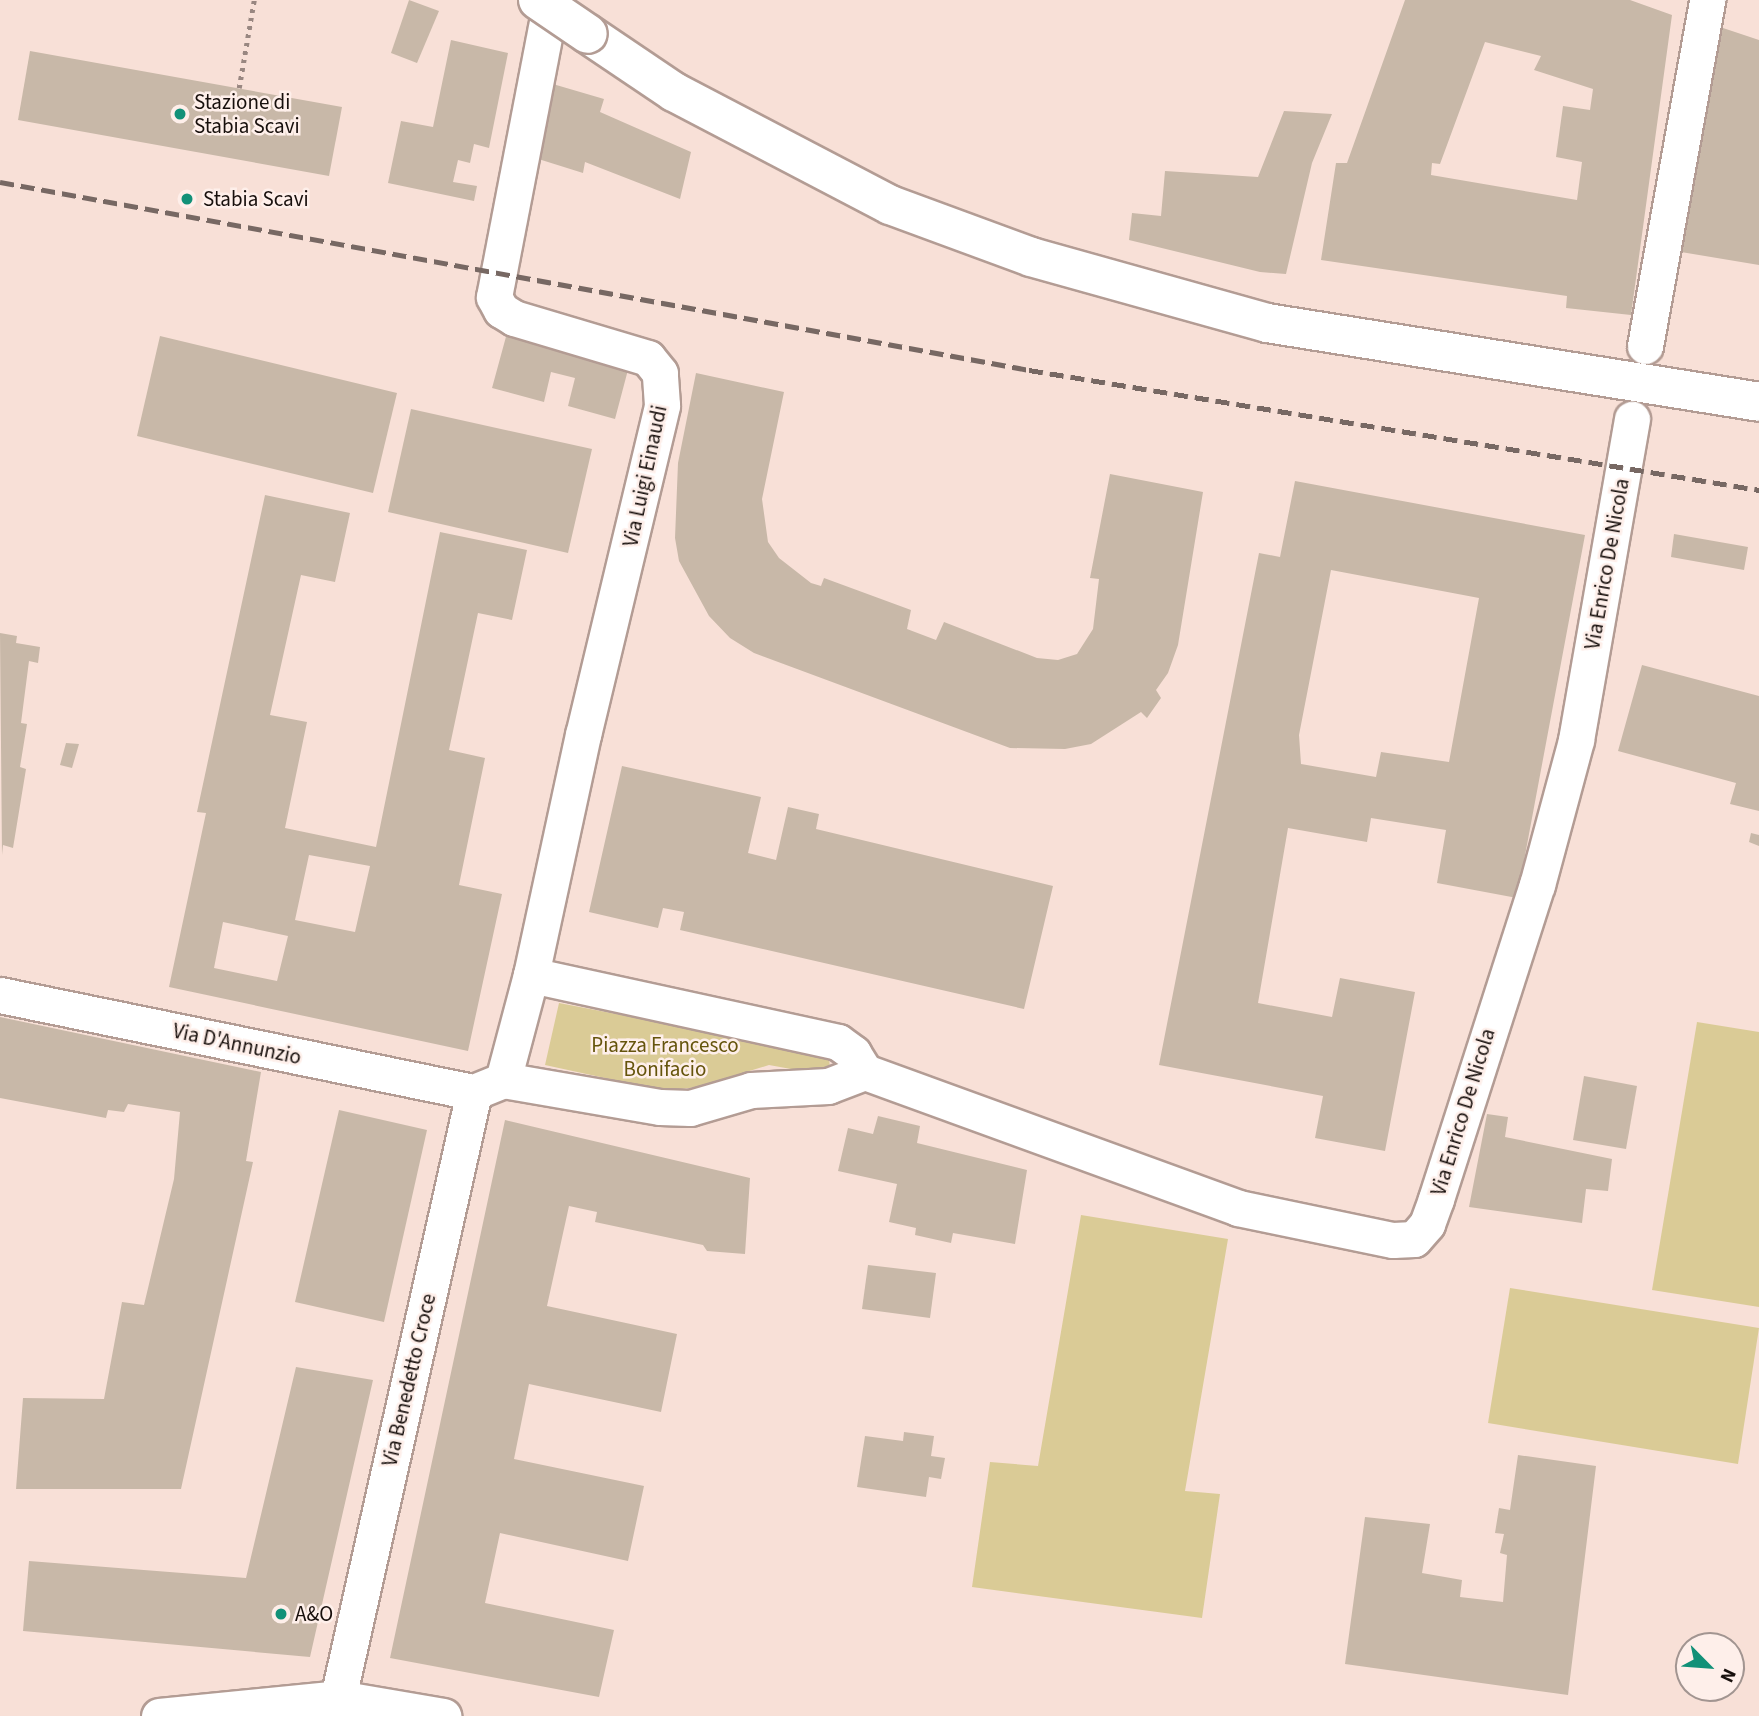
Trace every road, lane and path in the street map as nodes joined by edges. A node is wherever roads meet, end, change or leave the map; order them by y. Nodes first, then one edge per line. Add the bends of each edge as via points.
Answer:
1 (254, 0) edge
2 (538, 0) edge
3 (551, 0) edge
4 (1707, 0) edge
5 (239, 88) dead end
6 (1645, 346) dead end
7 (1759, 402) edge
8 (1632, 419) dead end
9 (531, 975) junction
10 (0, 995) edge
11 (865, 1072) junction
12 (488, 1086) junction
13 (338, 1699) junction
14 (159, 1716) edge
15 (443, 1716) edge

1 - 5 path
2 - 7 highway, bridge via 674,92 890,205 1031,257 1267,323
3 - 9 street, Via Luigi Einaudi via 494,297 501,310 514,318 648,358 660,373 662,405
4 - 6 street
8 - 11 street, Via Enrico De Nicola via 1573,753 1436,1199 1427,1224 1414,1239 1393,1240 1238,1208
9 - 11 street via 838,1042 853,1053
9 - 12 street, Via Benedetto Croce
10 - 12 street, Via D'Annunzio
11 - 12 street via 828,1086 751,1090 690,1108
12 - 13 street, Via Benedetto Croce
13 - 14 street
13 - 15 street

